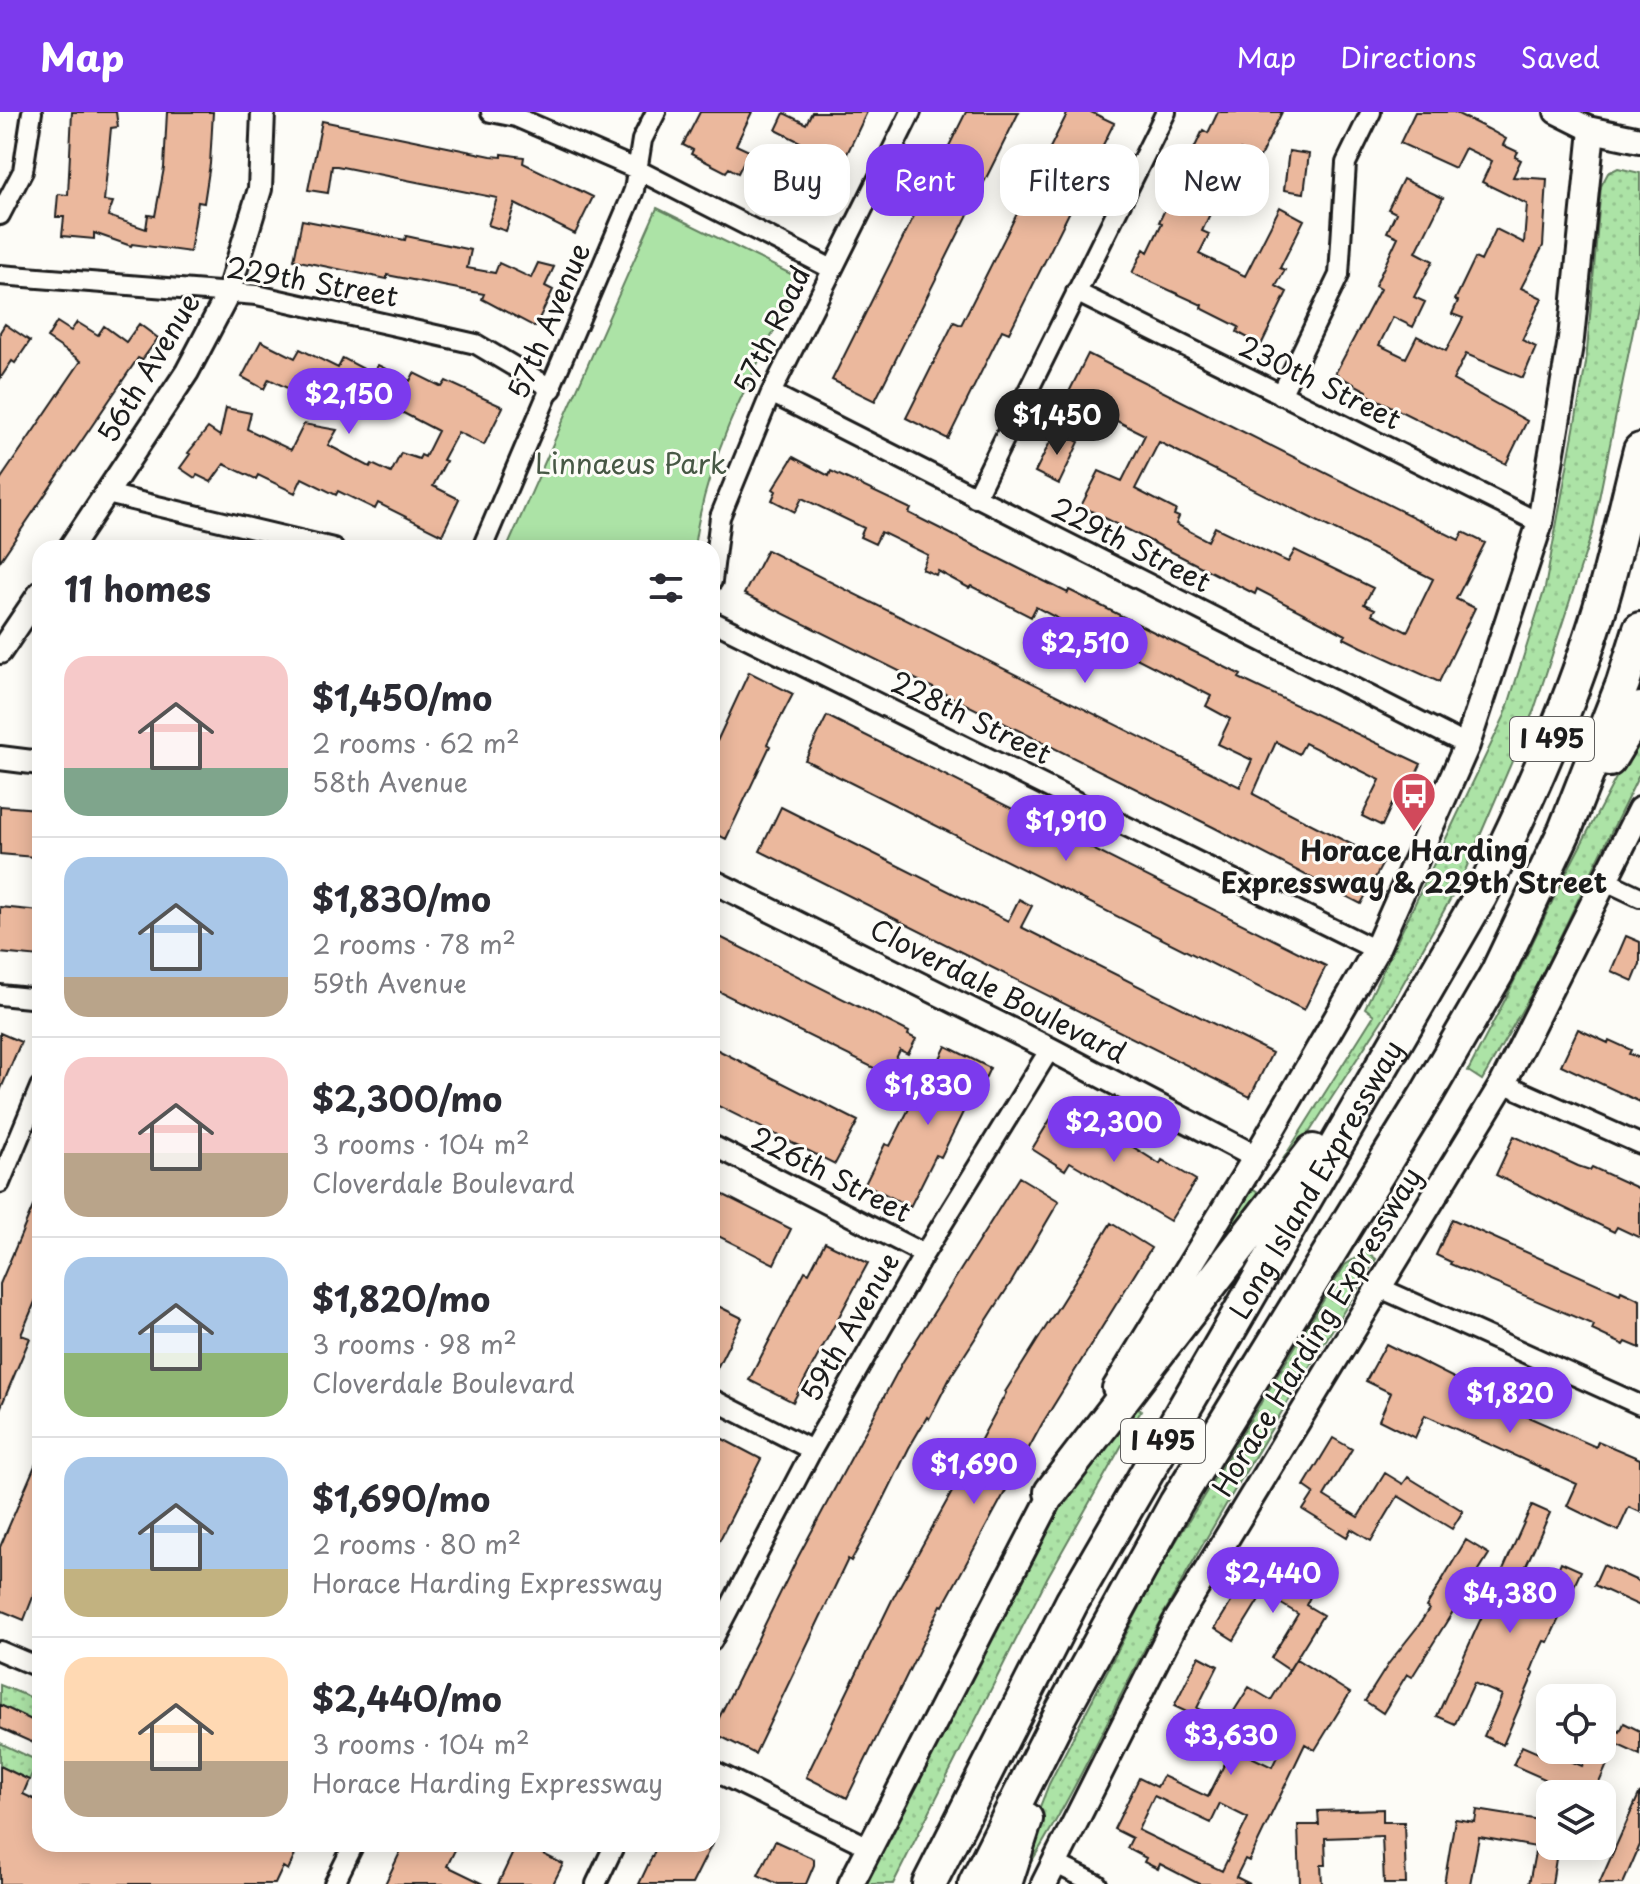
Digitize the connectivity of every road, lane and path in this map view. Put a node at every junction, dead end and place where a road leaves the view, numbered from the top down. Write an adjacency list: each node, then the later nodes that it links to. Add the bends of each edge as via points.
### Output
1 (32, 112): 12 (street, via 23,171)
2 (263, 112): 16 (street, 56th Avenue, via 260,189)
3 (491, 112): 11 (street, via 516,117)
4 (656, 112): 11 (street, 57th Avenue)
5 (911, 112): 13 (street, 57th Road)
6 (1166, 112): 15 (street)
7 (1371, 112): 19 (street, via 1346,163 1339,275)
8 (1556, 112): 9 (street)
9 (1592, 130): 10 (main road); 23 (main road, via 1571,339)
10 (1639, 140)
11 (636, 169): 13 (street); 17 (street, 57th Avenue, via 634,190)
12 (0, 215)
13 (832, 269): 18 (street, 57th Road)
14 (0, 275): 16 (street, 229th Street)
15 (1076, 292): 19 (street, 230th Street); 22 (street)
16 (228, 294): 17 (street, 229th Street, via 257,295 476,344); 21 (street, 56th Avenue, via 187,372)
17 (552, 389): 26 (street, 57th Avenue)
18 (771, 393): 22 (street, 229th Street); 27 (street, 57th Road, via 720,517)
19 (1281, 395): 23 (street, 230th Street)
20 (1640, 450): 44 (highway, Long Island Expressway / I 495, via 1590,638 1558,726 1487,884)
21 (107, 494): 24 (street, 56th Avenue); 25 (street)
22 (975, 498): 33 (street, 229th Street)
23 (1540, 523): 33 (main road)
24 (75, 540)
25 (300, 540)
26 (486, 540)
27 (717, 540)
28 (32, 605): 31 (street)
29 (720, 625): 41 (street, 228th Street)
30 (1640, 629): 37 (highway, Long Island Expressway / I 495)
31 (0, 652)
32 (1640, 709): 37 (highway)
33 (1467, 745): 41 (main road)
34 (0, 758): 35 (street)
35 (32, 762)
36 (1640, 810): 38 (main road, Horace Harding Expressway)
37 (1565, 830): 58 (highway, Long Island Expressway / I 495, via 1497,973 1184,1489)
38 (1606, 881): 40 (street); 46 (main road, Horace Harding Expressway)
39 (720, 885): 45 (street, Cloverdale Boulevard)
40 (1640, 897)
41 (1376, 950): 50 (main road)
42 (0, 995): 43 (street)
43 (32, 998)
44 (1417, 1010): 57 (highway, via 1251,1236); 70 (highway, Long Island Expressway / I 495, via 1072,1602)
45 (1050, 1049): 50 (street, Cloverdale Boulevard); 52 (street, 59th Avenue)
46 (1503, 1083): 48 (street); 53 (main road, Horace Harding Expressway)
47 (32, 1106): 51 (street)
48 (1640, 1144)
49 (720, 1149): 52 (street, 226th Street)
50 (1256, 1157): 57 (main road)
51 (0, 1183)
52 (924, 1254): 56 (street, 59th Avenue)
53 (1378, 1287): 55 (street); 66 (main road, Horace Harding Expressway, via 1175,1623)
54 (720, 1403): 56 (street)
55 (1640, 1405)
56 (812, 1450): 59 (street, 59th Avenue)
57 (1051, 1492): 63 (main road)
58 (1109, 1624): 71 (highway, Long Island Expressway / I 495); 72 (highway, via 1031,1805)
59 (720, 1626)
60 (0, 1651): 61 (street)
61 (32, 1665)
62 (720, 1774): 63 (street)
63 (869, 1847): 69 (main road)
64 (350, 1852): 67 (street)
65 (606, 1852): 68 (street)
66 (1049, 1874): 73 (street)
67 (334, 1884)
68 (596, 1884)
69 (851, 1884)
70 (929, 1884)
71 (975, 1884)
72 (1005, 1884)
73 (1097, 1884)

